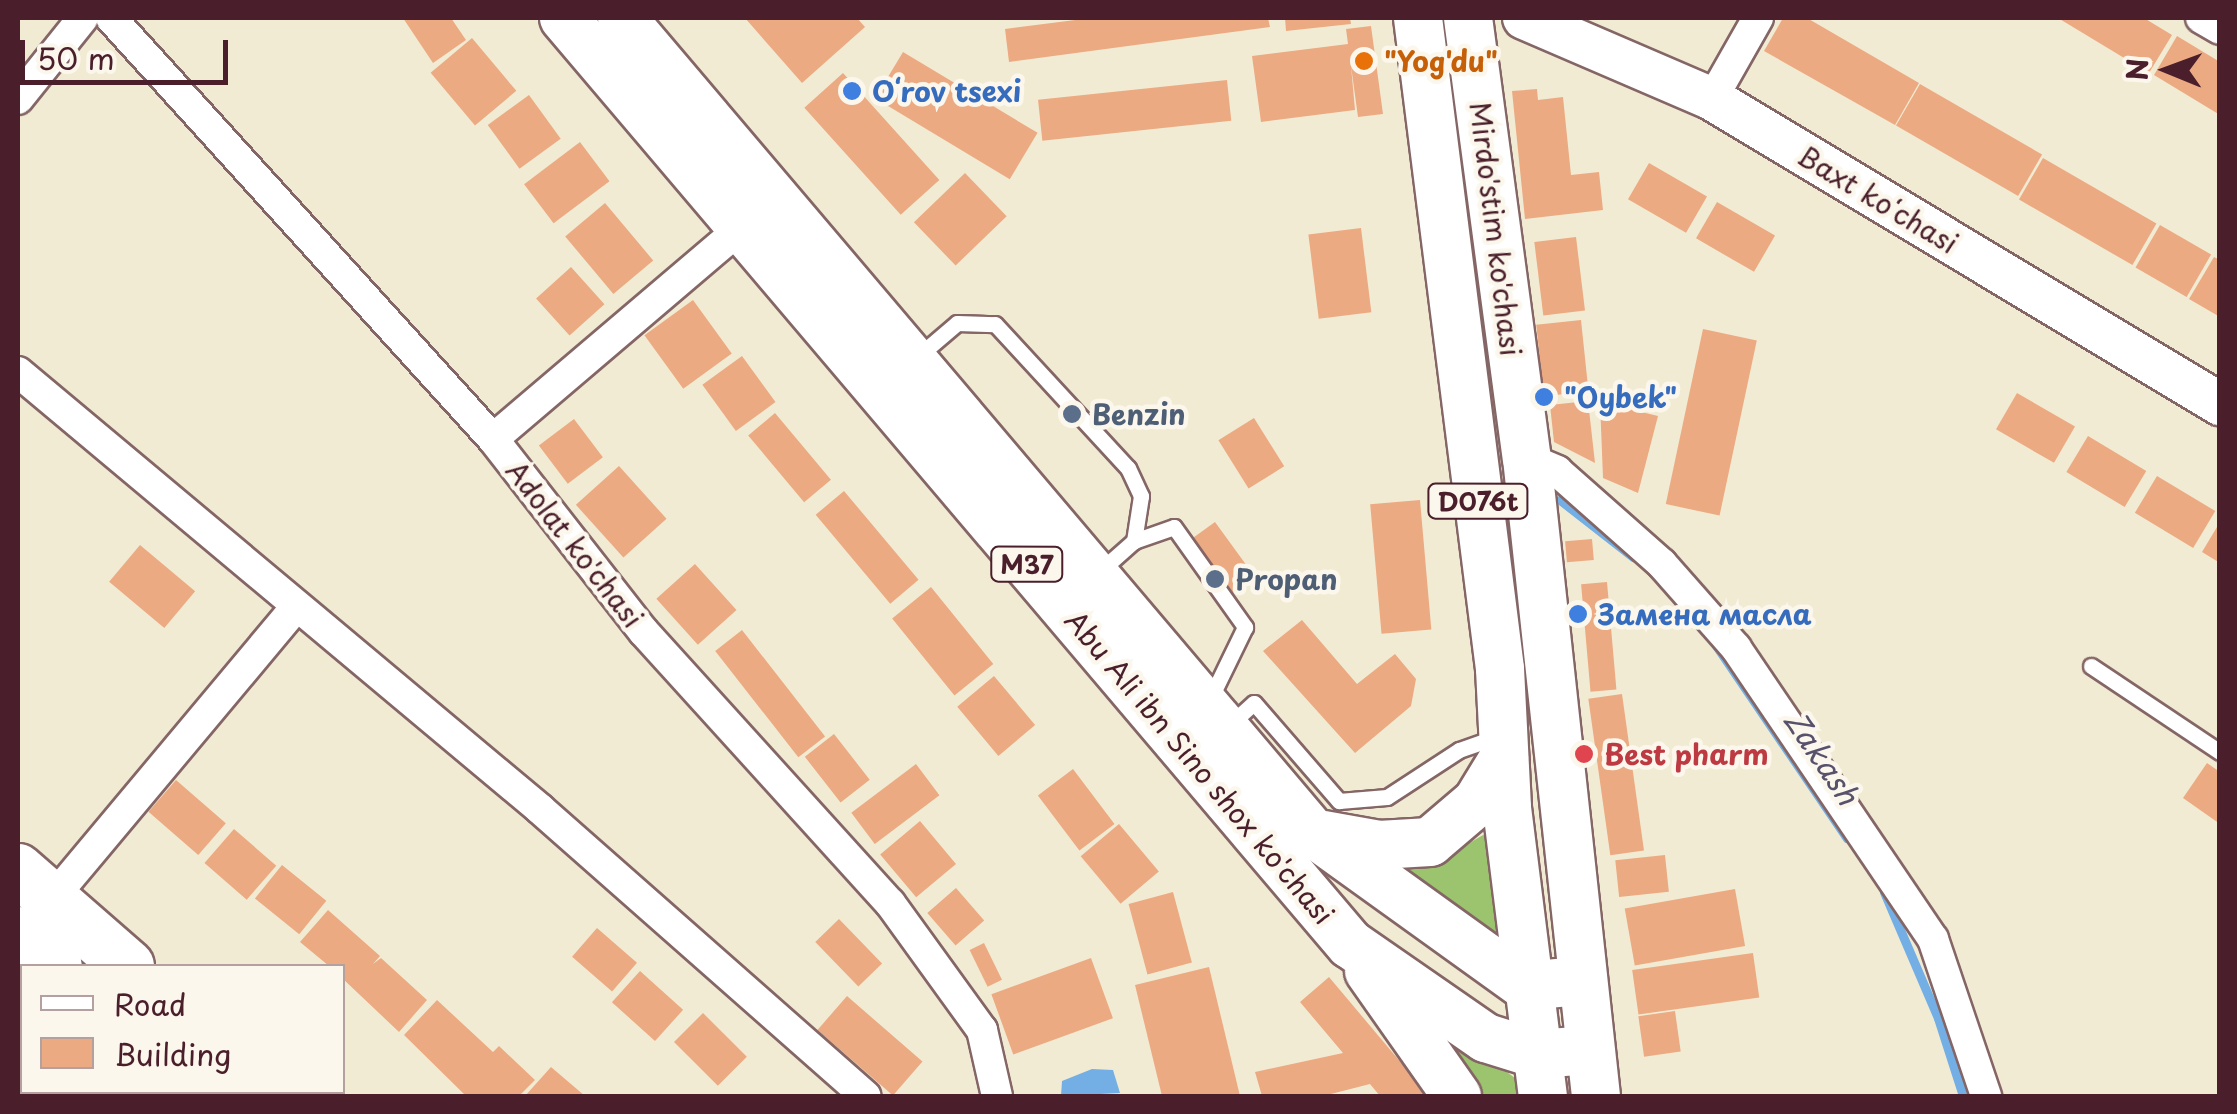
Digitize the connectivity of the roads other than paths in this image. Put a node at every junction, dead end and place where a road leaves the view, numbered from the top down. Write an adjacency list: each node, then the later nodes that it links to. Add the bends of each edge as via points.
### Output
1 (83, 18): 11 (street)
2 (110, 18): 17 (street, Adolat ko'chasi)
3 (564, 18): 13 (main road, Abu Ali ibn Sino shox ko'chasi / M37)
4 (622, 18): 14 (main road, Abu Ali ibn Sino shox ko'chasi / M37)
5 (1418, 18): 24 (main road, Mirdo'stim ko'chasi / D076t)
6 (1468, 18): 18 (main road, Mirdo'stim ko'chasi / D076t)
7 (1524, 18): 12 (main road, Baxt koʻchasi)
8 (1758, 18): 12 (street)
9 (2201, 18): 10 (street)
10 (2220, 29)
11 (18, 99)
12 (1712, 99): 16 (main road, Baxt koʻchasi)
13 (743, 226): 17 (street); 28 (main road, Abu Ali ibn Sino shox ko'chasi / M37)
14 (914, 360): 19 (lane, via 957,322 996,324 1128,468 1141,496); 20 (main road, Abu Ali ibn Sino shox ko'chasi / M37)
15 (18, 372): 21 (street)
16 (2220, 404)
17 (493, 439): 36 (street, Adolat ko'chasi, via 644,632 890,903 982,1030)
18 (1527, 458): 31 (main road, Mirdo'stim ko'chasi / D076t); 39 (street, via 1558,471 1662,564 1736,648 1933,939)
19 (1134, 541): 20 (lane); 23 (lane, via 1174,526 1245,627)
20 (1098, 572): 23 (main road, Abu Ali ibn Sino shox ko'chasi / M37)
21 (298, 606): 27 (street); 35 (street)
22 (2091, 666): 25 (lane)
23 (1216, 718): 24 (lane, via 1254,703 1339,801 1387,796 1460,750); 26 (main road, Abu Ali ibn Sino shox ko'chasi / M37)
24 (1504, 746): 26 (main road, via 1478,802 1430,842 1379,845); 32 (main road, Mirdo'stim ko'chasi / D076t)
25 (2220, 752)
26 (1313, 833): 32 (main road, Abu Ali ibn Sino shox ko'chasi / M37)
27 (29, 901): 29 (highway); 30 (highway)
28 (1350, 944): 34 (main road, Abu Ali ibn Sino shox ko'chasi / M37); 37 (main road, M37)
29 (55, 964)
30 (125, 964)
31 (1580, 981): 32 (main road); 33 (main road, Mirdo'stim ko'chasi)
32 (1526, 986): 34 (main road, Mirdo'stim ko'chasi)
33 (1590, 1050): 34 (main road, Abu Ali ibn Sino shox ko'chasi / M37); 38 (main road, Mirdo'stim ko'chasi)
34 (1540, 1075)
35 (865, 1096)
36 (997, 1096)
37 (1457, 1096)
38 (1596, 1096)
39 (1986, 1096)

